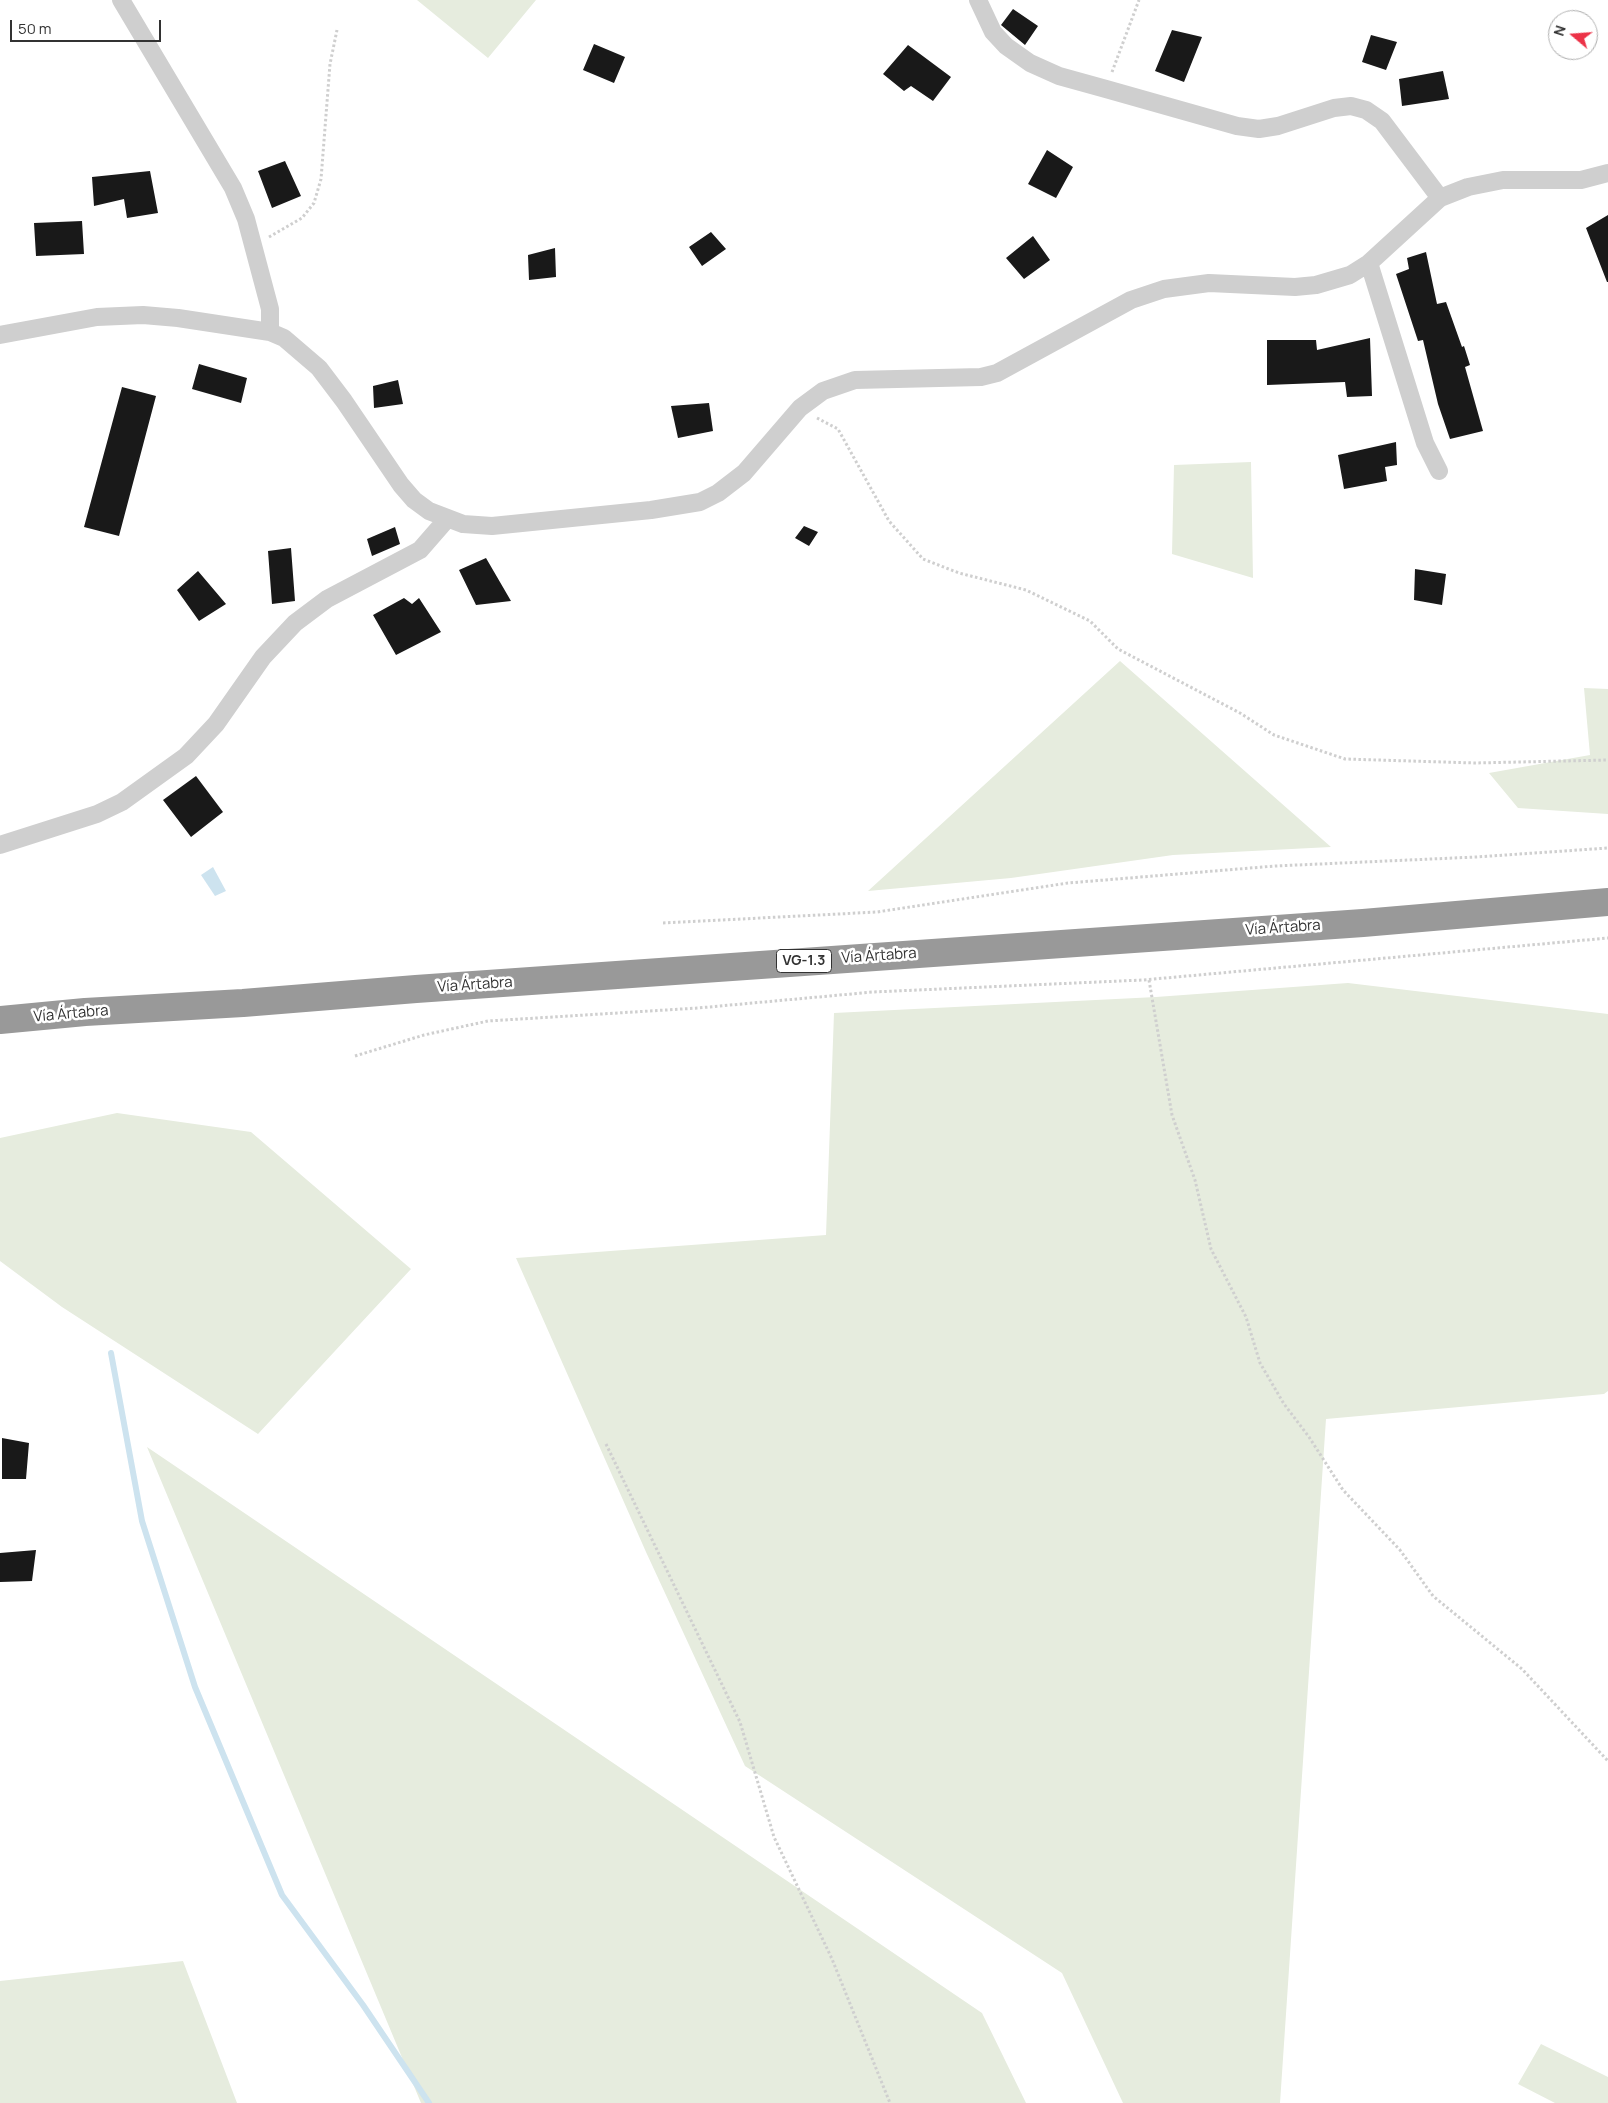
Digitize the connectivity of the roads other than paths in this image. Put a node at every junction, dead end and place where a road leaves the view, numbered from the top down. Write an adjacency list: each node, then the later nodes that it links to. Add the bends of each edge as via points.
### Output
1 (121, 0): 6 (street, via 232,188 246,219 270,309)
2 (978, 0): 4 (street, via 993,32 1006,46 1030,64 1059,76 1237,126 1258,129 1334,108 1351,106 1366,110 1382,122)
3 (1608, 173): 4 (street, via 1581,180 1503,180 1468,187)
4 (1440, 198): 5 (street)
5 (1369, 263): 8 (street, via 1425,443); 9 (street, via 1350,275 1316,285 1209,283 1164,289 1131,300 997,373 981,377 855,380 823,391 800,408 744,473 700,502 492,526)
6 (270, 332): 7 (street, via 143,315 97,317); 9 (street, via 284,338 318,368 414,500)
7 (0, 335)
8 (1439, 471)
9 (447, 520): 10 (street, via 420,550 327,599 295,623 262,657 216,724 186,756 122,802 97,814)
10 (0, 845)
11 (1608, 902): 12 (highway, Vía Ártabra / VG-1.3, via 1363,923)
12 (0, 1020)

